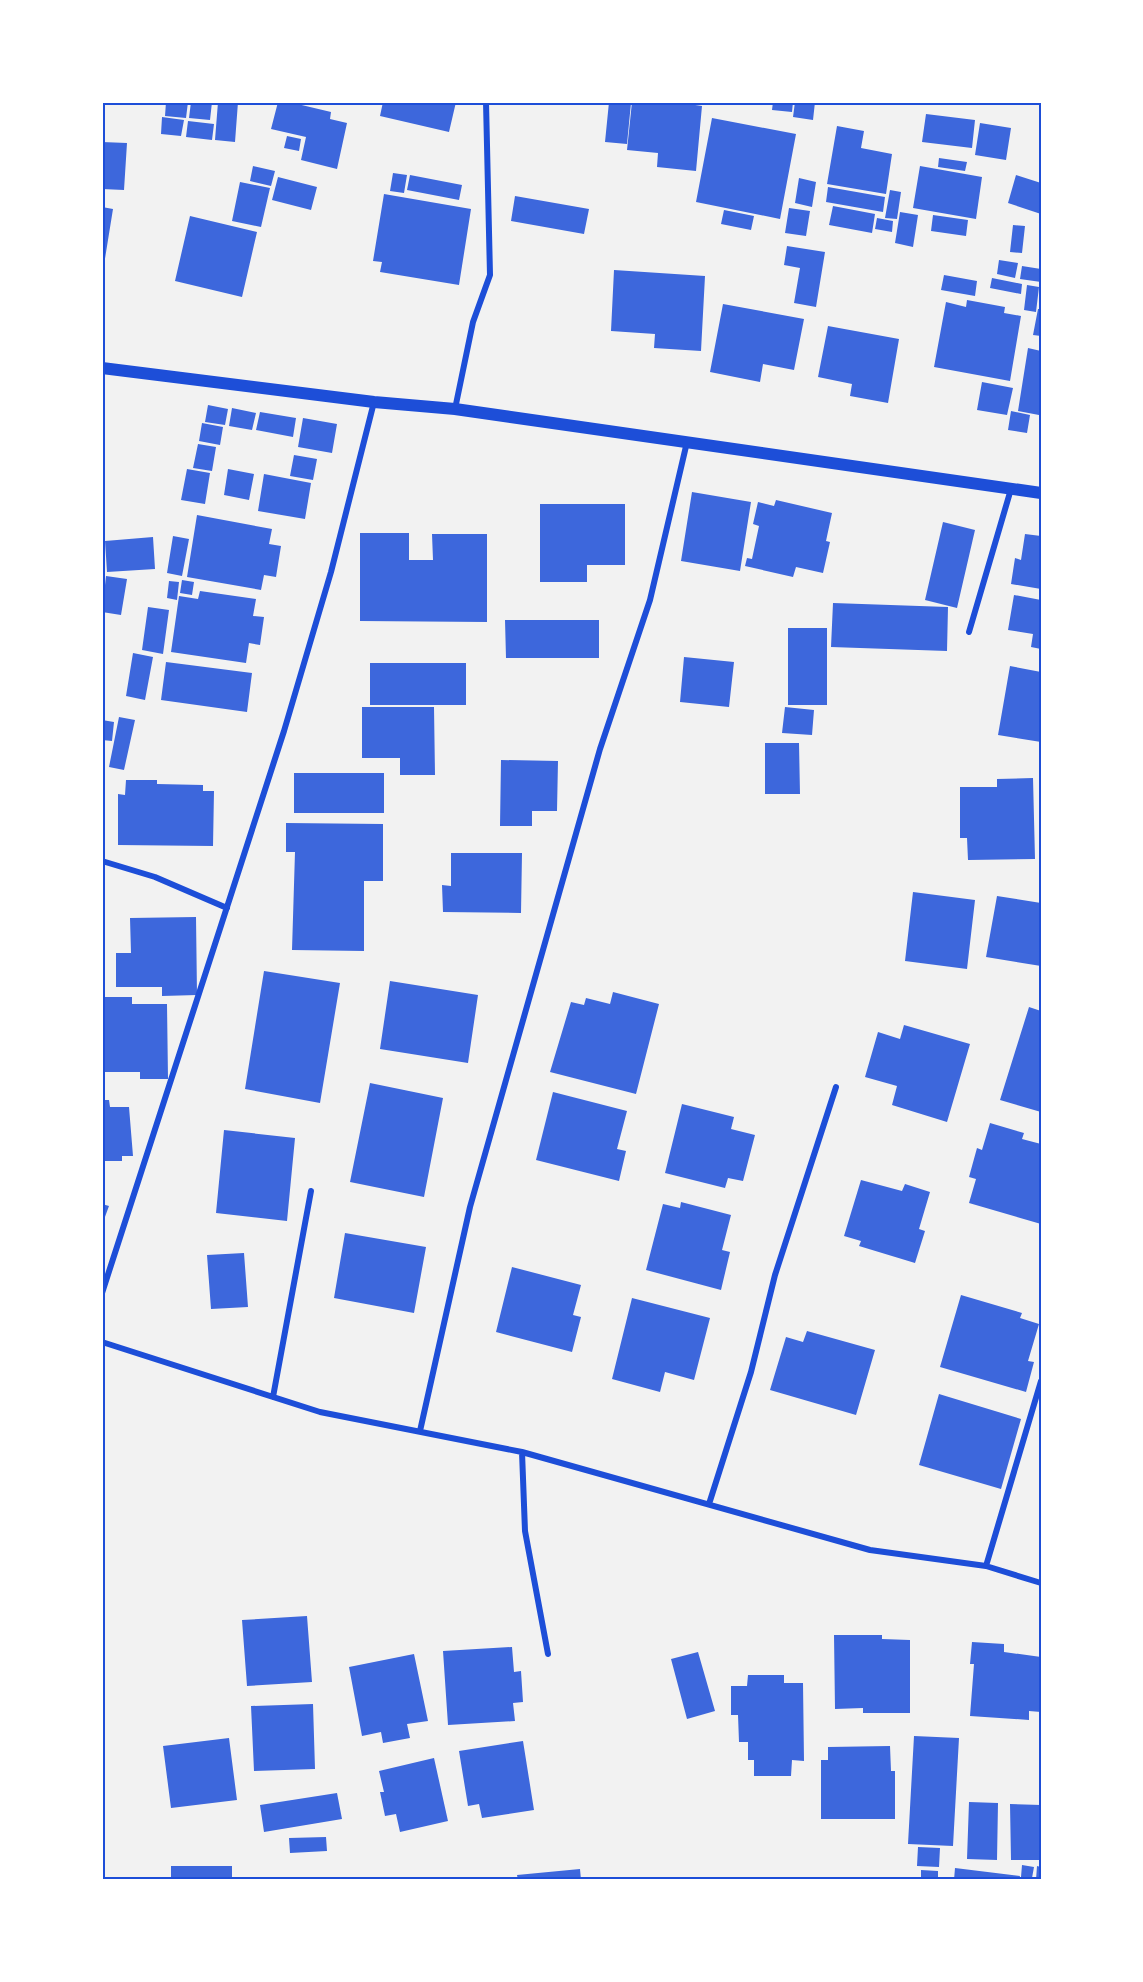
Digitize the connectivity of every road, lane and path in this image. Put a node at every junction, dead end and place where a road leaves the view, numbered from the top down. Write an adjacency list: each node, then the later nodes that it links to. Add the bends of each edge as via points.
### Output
1 (486, 102): 4 (street, via 490,275 473,322)
2 (102, 368): 3 (main road)
3 (374, 402): 4 (main road); 10 (street, via 331,572)
4 (455, 409): 5 (main road)
5 (687, 442): 6 (main road); 17 (street, via 650,600 600,749 471,1207)
6 (1011, 489): 7 (main road); 8 (street)
7 (1041, 494)
8 (969, 632)
9 (102, 861): 10 (street, via 155,877)
10 (227, 908): 13 (street)
11 (836, 1086): 19 (street)
12 (311, 1191): 16 (street)
13 (102, 1293)
14 (102, 1342): 16 (street)
15 (1041, 1381): 20 (street)
16 (273, 1397): 17 (street, via 320,1412)
17 (420, 1431): 18 (street)
18 (522, 1452): 19 (street); 22 (street, via 525,1531)
19 (709, 1504): 20 (street, via 870,1550)
20 (986, 1566): 21 (street)
21 (1041, 1583)
22 (548, 1654)

